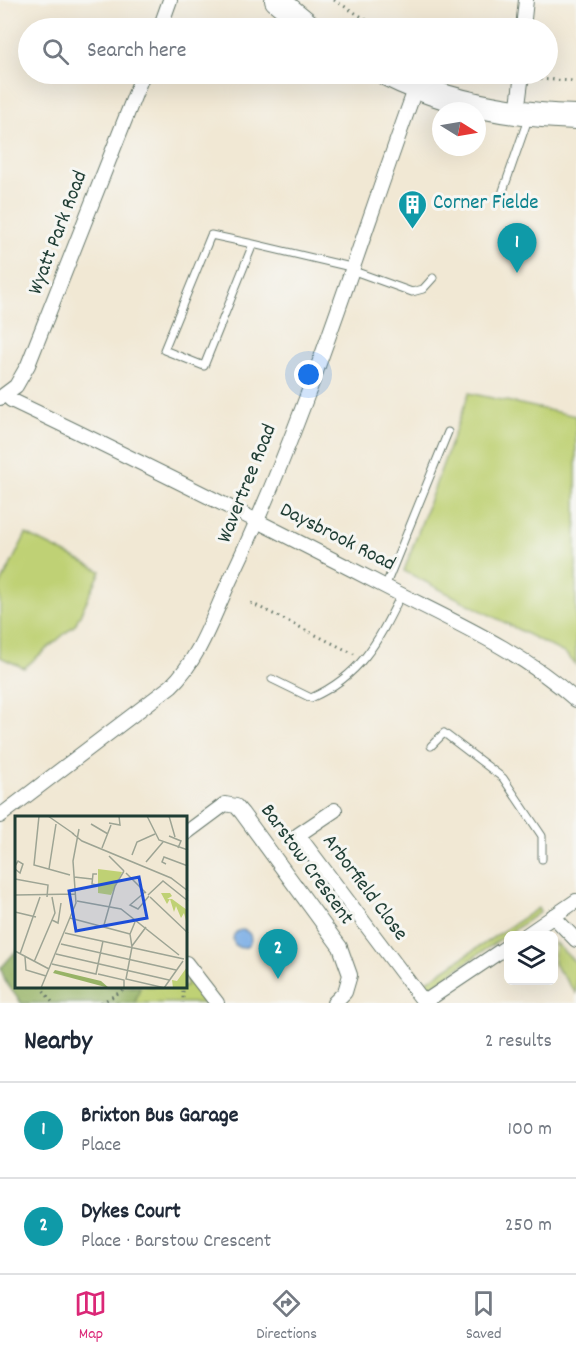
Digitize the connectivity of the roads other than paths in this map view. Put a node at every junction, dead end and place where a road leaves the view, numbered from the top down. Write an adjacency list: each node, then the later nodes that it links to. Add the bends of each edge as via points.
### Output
1 (170, 0): 4 (street)
2 (277, 0): 5 (highway)
3 (526, 0): 6 (street)
4 (164, 18)
5 (299, 18)
6 (525, 18)
7 (139, 84): 17 (street, Wyatt Park Road, via 39,339 20,380)
8 (409, 84): 10 (highway)
9 (522, 84): 11 (street)
10 (416, 87): 11 (highway, via 454,100); 15 (street, Wavertree Road)
11 (523, 113): 12 (highway); 13 (lane, via 526,129)
12 (576, 117)
13 (503, 191)
14 (252, 244): 14 (lane, via 211,235 164,350 204,366); 15 (lane)
15 (354, 270): 16 (lane, via 412,292 423,289); 19 (street, Wavertree Road)
16 (433, 278)
17 (4, 396): 19 (street, Daysbrook Road)
18 (448, 432): 20 (lane)
19 (257, 521): 20 (street, Daysbrook Road); 26 (street, Wavertree Road, via 196,654 181,677)
20 (385, 587): 21 (street, Daysbrook Road)
21 (401, 595): 22 (lane, via 384,632 364,658 330,690 311,698); 23 (street, Daysbrook Road, via 523,659)
22 (272, 679)
23 (576, 700)
24 (431, 746): 28 (lane, via 444,733 503,778 542,836)
25 (335, 810): 37 (street, Arborfield Close, via 298,835)
26 (0, 816)
27 (188, 832): 36 (street, Barstow Crescent, via 225,804 236,806 242,813 340,946 350,975 345,992)
28 (542, 859)
29 (576, 901): 30 (street)
30 (553, 916): 31 (street); 32 (street)
31 (532, 931)
32 (576, 940)
33 (504, 949): 37 (street)
34 (188, 966): 35 (street)
35 (217, 1003)
36 (334, 1003)
37 (423, 1003)

